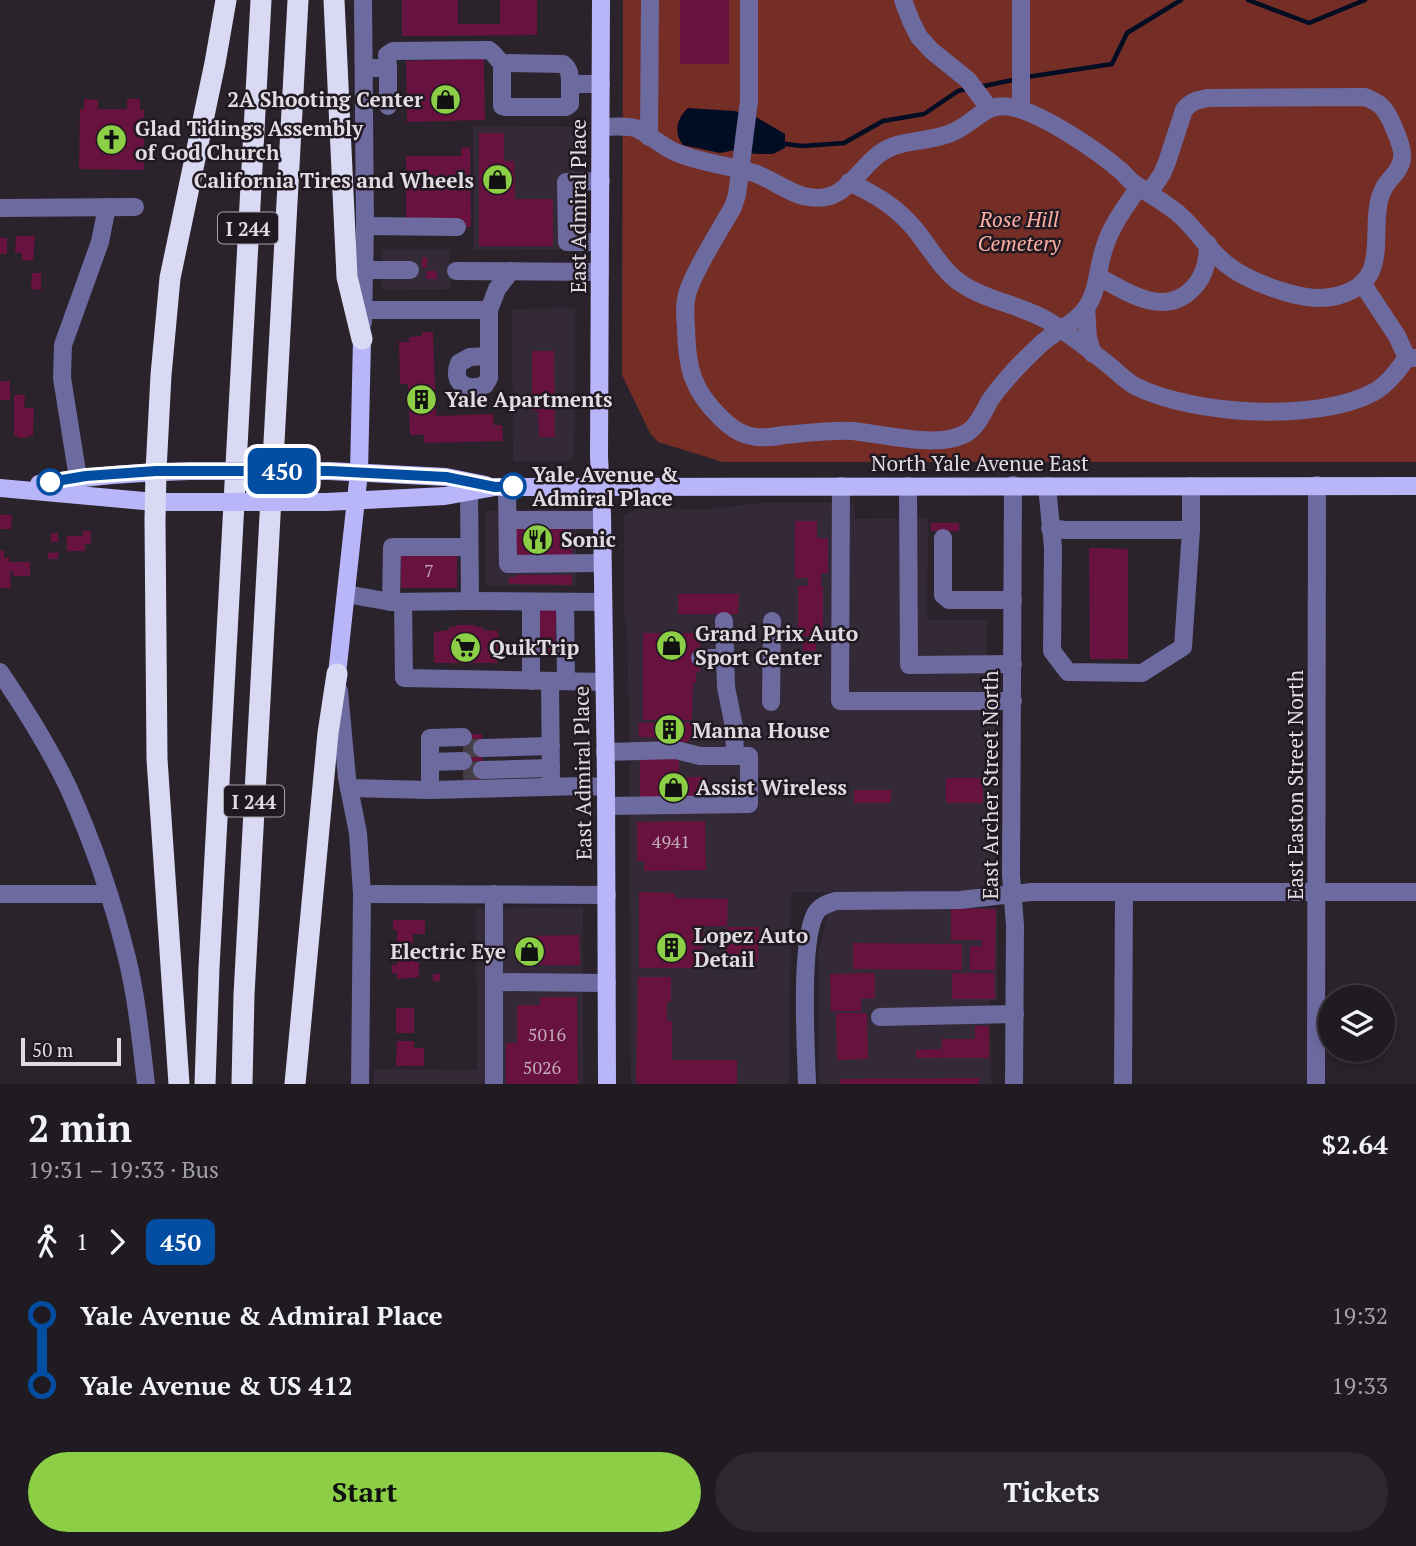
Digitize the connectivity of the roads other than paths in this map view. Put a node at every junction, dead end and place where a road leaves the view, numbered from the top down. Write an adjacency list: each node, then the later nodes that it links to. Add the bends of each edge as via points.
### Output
1 (226, 0): 48 (highway, via 170,278)
2 (261, 0): 112 (highway, I 244)
3 (298, 0): 113 (highway, I 244)
4 (334, 0): 44 (highway, via 347,277)
5 (363, 0): 12 (street)
6 (601, 0): 15 (main road, East Admiral Place)
7 (650, 0): 20 (street)
8 (750, 0): 21 (street, via 748,109)
9 (903, 0): 16 (street, via 919,37 968,80)
10 (1021, 0): 18 (street)
11 (502, 63): 13 (street, via 489,50 393,51 387,55); 14 (street, via 563,64); 14 (street, via 502,106 566,107)
12 (365, 68): 13 (street); 29 (street)
13 (388, 68): 17 (street)
14 (570, 84): 15 (street)
15 (601, 84): 19 (main road, East Admiral Place)
16 (984, 102): 18 (street); 24 (street, via 964,127 949,135 892,146)
17 (388, 106)
18 (1021, 109): 25 (street, via 1070,136)
19 (601, 127): 20 (street, via 636,128); 23 (main road, East Admiral Place)
20 (649, 137): 21 (street, via 695,159)
21 (741, 161): 24 (street, via 756,174 799,195 831,196); 43 (street, via 733,207 694,277 685,308 686,356 692,376 712,409 737,431 762,438 849,431 908,440 965,434 1021,364)
22 (1408, 165): 25 (street, via 1385,110 1365,97 1209,98 1184,110 1162,174); 39 (street, via 1385,186 1375,260)
23 (601, 181): 31 (main road, East Admiral Place); 31 (street, via 566,182 567,242)
24 (849, 182): 43 (street, via 896,210 963,285)
25 (1144, 190): 32 (street, via 1180,215); 38 (street, via 1111,230)
26 (107, 207): 27 (street); 28 (street); 50 (street, via 100,242 63,345 62,378)
27 (135, 207)
28 (0, 208)
29 (365, 226): 30 (street); 33 (street)
30 (457, 227)
31 (600, 242): 37 (main road, East Admiral Place)
32 (1208, 244): 38 (street, via 1198,283 1171,302 1144,300); 39 (street, via 1244,276 1301,296 1336,296)
33 (364, 270): 34 (street); 41 (street)
34 (410, 270)
35 (456, 271): 36 (street)
36 (511, 271): 37 (street); 42 (street)
37 (600, 272): 54 (main road, East Admiral Place)
38 (1099, 277): 40 (street)
39 (1362, 284): 47 (street)
40 (1086, 308): 43 (street); 45 (street)
41 (363, 310): 42 (street); 44 (street)
42 (489, 310): 46 (street)
43 (1061, 330): 45 (street)
44 (362, 339): 49 (main road)
45 (1093, 354): 47 (street, via 1133,385 1162,397 1259,411 1325,408 1354,401 1376,391)
46 (489, 356)
47 (1412, 358)
48 (156, 471): 49 (main road, bridge); 50 (main road); 63 (highway)
49 (359, 472): 59 (main road, via 446,477); 62 (main road)
50 (78, 478): 60 (main road)
51 (1013, 485): 56 (main road, North Yale Avenue East); 57 (main road, North Yale Avenue East); 72 (street, East Archer Street North)
52 (1317, 485): 53 (main road, North Yale Avenue East); 58 (main road, North Yale Avenue East); 98 (street, East Easton Street North)
53 (1416, 485)
54 (600, 486): 55 (main road, North Yale Avenue East); 59 (main road, North Yale Avenue East); 65 (main road, East Admiral Place)
55 (841, 486): 56 (main road, North Yale Avenue East); 88 (street, via 840,701)
56 (908, 486): 82 (street, via 909,665)
57 (1047, 486): 58 (main road, North Yale Avenue East); 66 (street)
58 (1191, 486): 67 (street)
59 (501, 487): 61 (main road); 64 (street)
60 (8, 488): 63 (main road)
61 (469, 492): 62 (main road); 69 (street)
62 (356, 501): 63 (main road, bridge); 71 (main road)
63 (155, 502): 111 (highway, via 157,759)
64 (508, 520): 65 (street); 70 (street, via 508,564)
65 (602, 520): 70 (main road, East Admiral Place)
66 (1050, 528): 67 (street); 67 (street, via 1052,651 1069,672 1117,673 1142,673 1183,647)
67 (1191, 530)
68 (943, 538): 72 (street, via 943,595 949,600)
69 (470, 547): 73 (street); 74 (street, via 392,547)
70 (602, 563): 77 (main road, East Admiral Place)
71 (345, 594): 74 (street); 84 (main road)
72 (1013, 600): 82 (street, East Archer Street North)
73 (470, 601): 74 (street); 75 (street)
74 (397, 602): 85 (street, via 404,678)
75 (531, 602): 76 (street); 85 (street)
76 (565, 602): 77 (street); 86 (street)
77 (602, 602): 87 (main road, East Admiral Place)
78 (724, 621): 81 (street)
79 (772, 621): 89 (street)
80 (700, 658): 81 (street)
81 (725, 658): 91 (street)
82 (1013, 664): 88 (street, East Archer Street North)
83 (0, 672): 101 (street, via 67,786)
84 (337, 674): 95 (street); 114 (highway)
85 (531, 681): 86 (street)
86 (558, 681): 87 (street); 92 (street)
87 (604, 682): 90 (main road, East Admiral Place)
88 (1013, 701): 105 (street, East Archer Street North)
89 (771, 702)
90 (605, 752): 91 (street, via 676,750 700,756); 94 (main road, East Admiral Place)
91 (735, 756): 96 (street, via 749,756 749,804)
92 (551, 759): 92 (street, via 482,754); 93 (street); 94 (street)
93 (430, 768): 93 (street, via 463,754 430,738); 95 (street)
94 (606, 787): 96 (main road, East Admiral Place)
95 (349, 788): 102 (street)
96 (606, 806): 104 (main road, East Admiral Place)
97 (1124, 892): 98 (street); 105 (street); 120 (street)
98 (1318, 892): 99 (street); 121 (street, East Easton Street North)
99 (1416, 892)
100 (0, 894): 101 (street)
101 (108, 894): 110 (street, via 127,959)
102 (362, 894): 103 (street); 115 (street)
103 (494, 894): 104 (street); 106 (street)
104 (607, 895): 107 (main road, East Admiral Place)
105 (1013, 895): 108 (street, East Archer Street North); 118 (street, via 836,901 817,911 806,954)
106 (494, 982): 107 (street); 116 (street)
107 (607, 982): 117 (main road, East Admiral Place)
108 (1014, 1014): 109 (street); 119 (street, East Archer Street North)
109 (880, 1017)
110 (146, 1084)
111 (179, 1084)
112 (205, 1084)
113 (242, 1084)
114 (295, 1084)
115 (360, 1084)
116 (494, 1084)
117 (607, 1084)
118 (807, 1084)
119 (1014, 1084)
120 (1124, 1084)
121 (1317, 1084)

